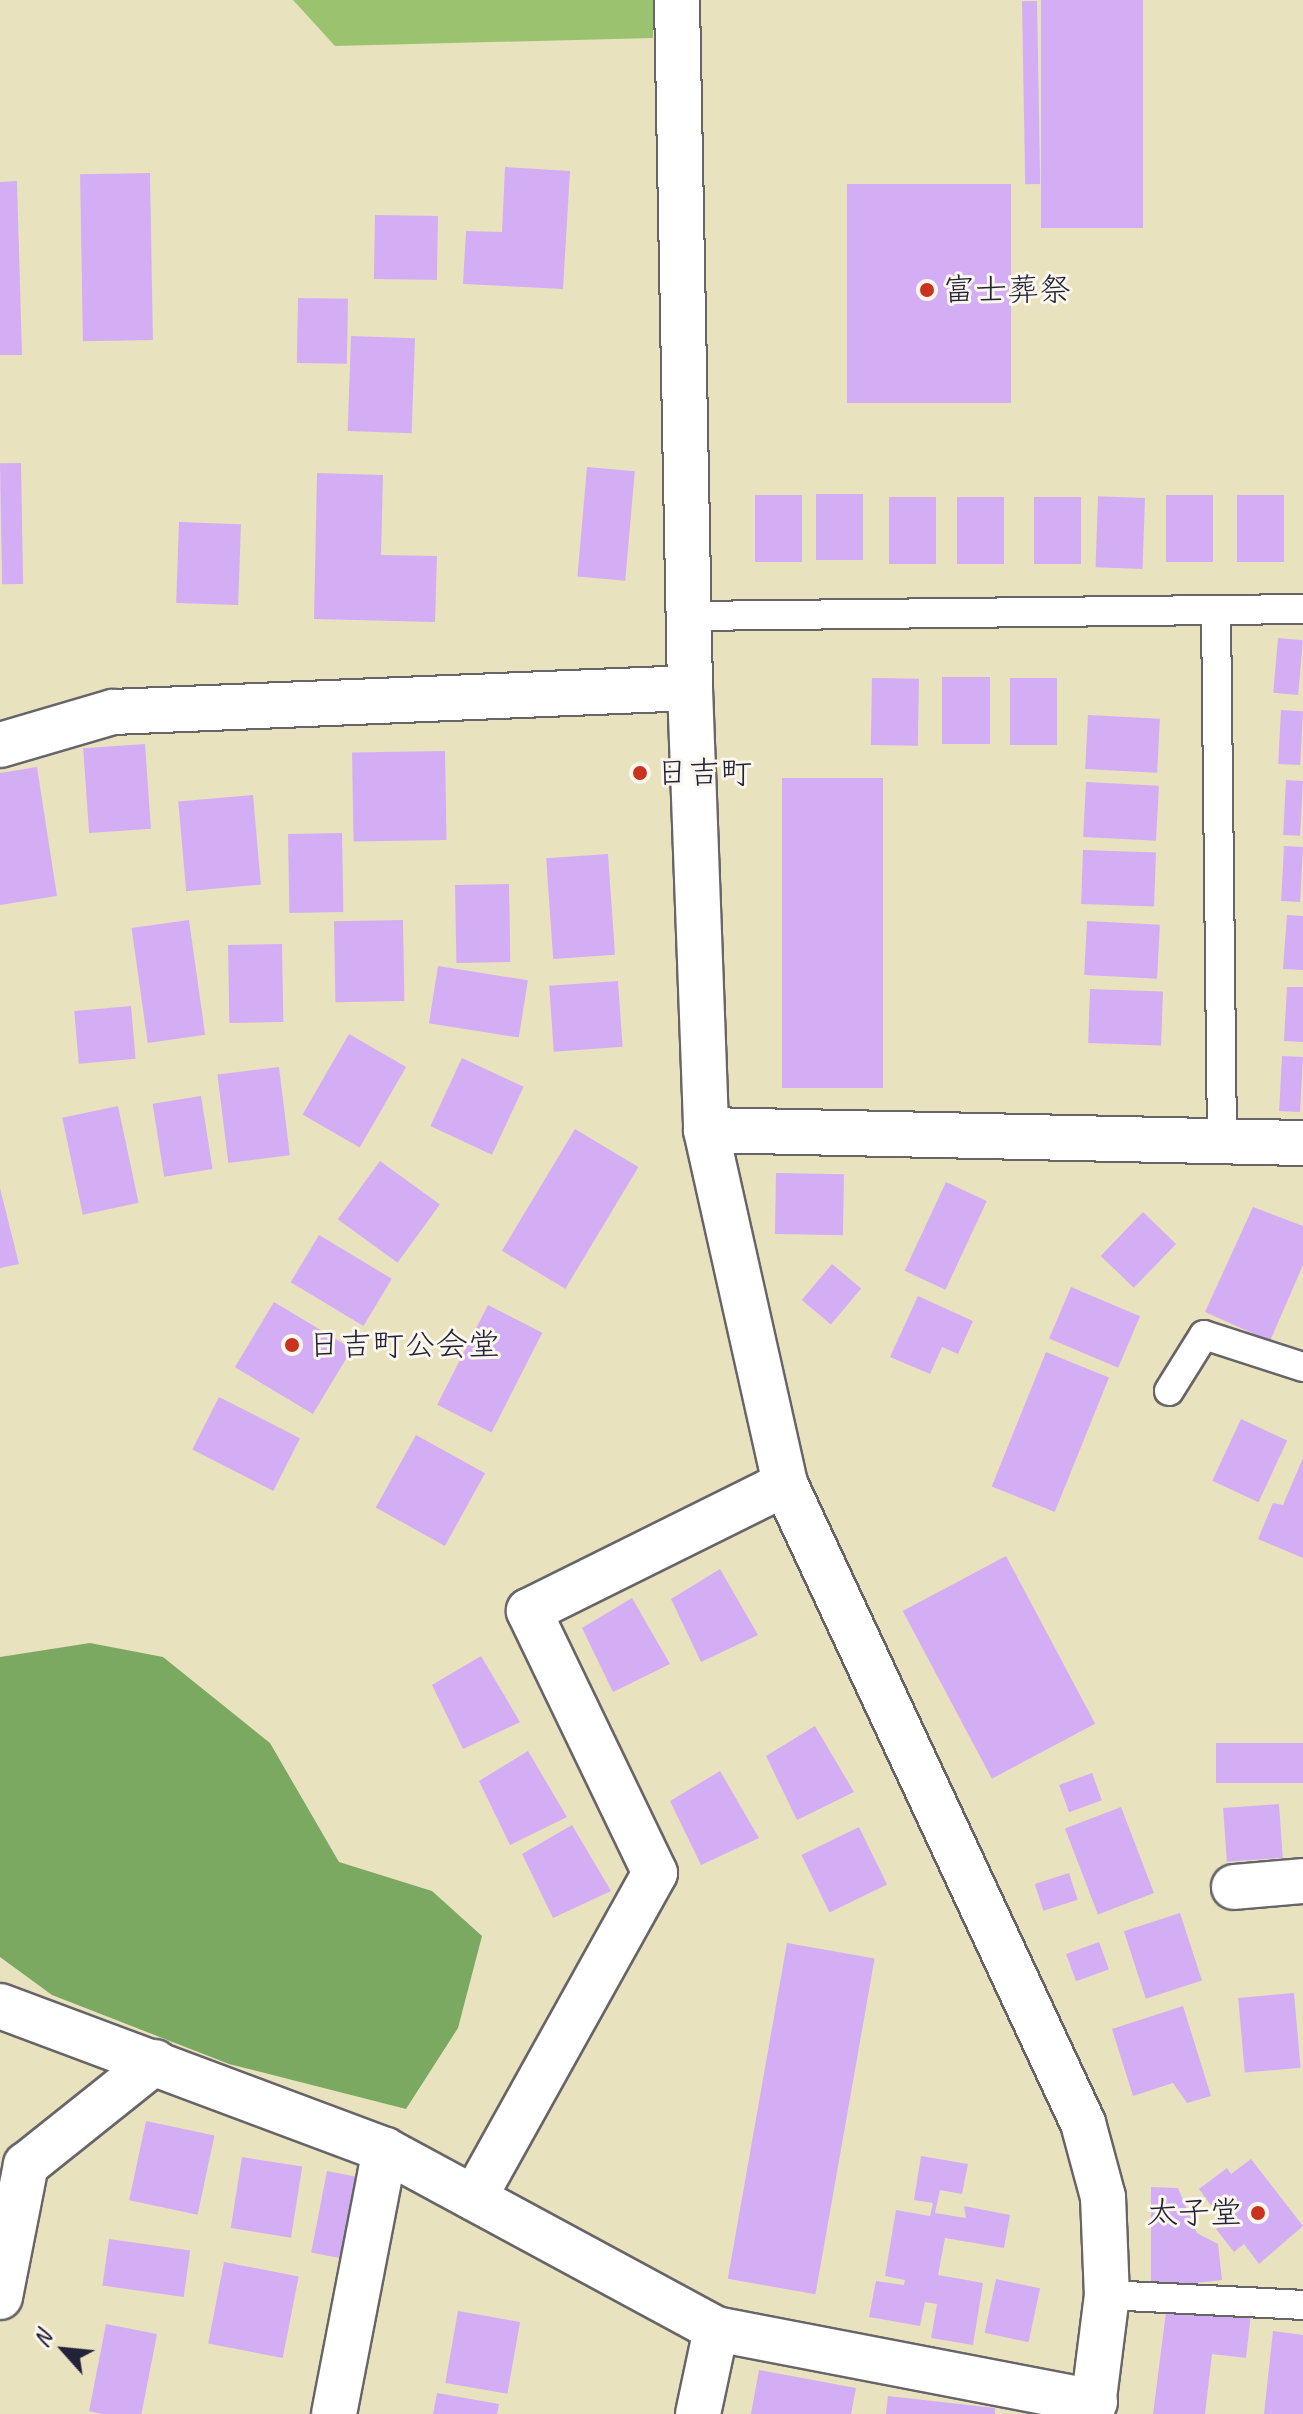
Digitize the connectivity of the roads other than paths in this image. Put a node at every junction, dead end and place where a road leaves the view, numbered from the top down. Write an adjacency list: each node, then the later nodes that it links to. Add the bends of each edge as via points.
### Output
1 (677, 0): 4 (street)
2 (1303, 609): 3 (lane)
3 (1216, 611): 4 (lane); 8 (lane)
4 (689, 616): 5 (street)
5 (690, 688): 6 (street, via 113,712); 7 (street)
6 (0, 745)
7 (706, 1130): 8 (street); 12 (street)
8 (1222, 1140): 9 (street)
9 (1303, 1143)
10 (1303, 1367): 11 (lane, via 1204,1335)
11 (1169, 1391)
12 (785, 1484): 18 (street, via 529,1611 655,1873); 19 (street, via 1083,2123 1103,2197)
13 (1303, 1881): 14 (street)
14 (1234, 1887)
15 (0, 2006): 16 (street)
16 (155, 2062): 17 (street); 20 (street, via 26,2165)
17 (385, 2150): 18 (street); 24 (street)
18 (474, 2198): 22 (street)
19 (1107, 2295): 21 (lane); 23 (street)
20 (0, 2297)
21 (1303, 2305)
22 (716, 2329): 23 (street); 25 (street)
23 (1093, 2408)
24 (334, 2414)
25 (698, 2414)

